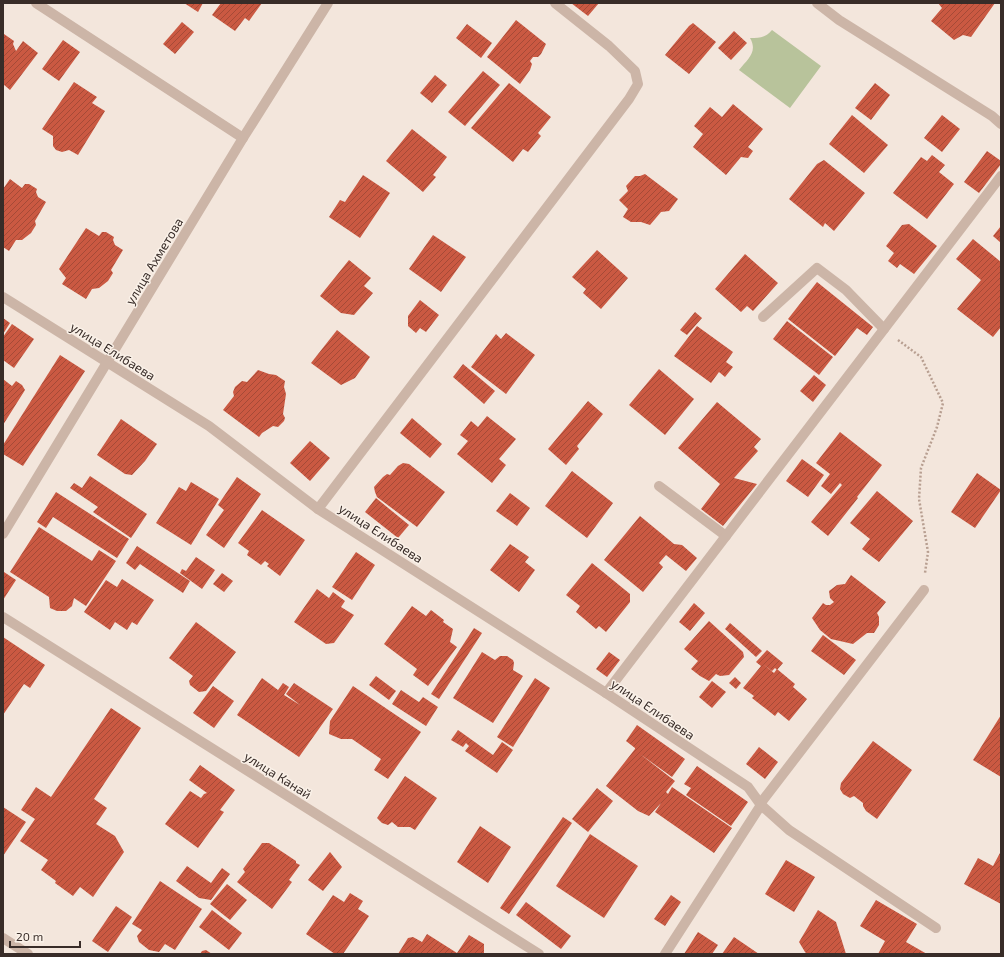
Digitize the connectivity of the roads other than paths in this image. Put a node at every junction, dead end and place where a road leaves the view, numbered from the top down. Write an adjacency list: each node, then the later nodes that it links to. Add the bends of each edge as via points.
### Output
1 (36, 3): 6 (street)
2 (328, 3): 6 (street, улица Ахметова)
3 (555, 3): 13 (street, via 609,46 635,71 638,84 624,106)
4 (817, 3): 5 (street, via 839,20)
5 (1001, 124)
6 (243, 138): 11 (street, улица Ахметова)
7 (1001, 176): 10 (street)
8 (3, 297): 11 (street, улица Елибаева)
9 (763, 317): 10 (street, via 817,268 846,290)
10 (884, 329): 15 (street)
11 (107, 363): 13 (street, улица Елибаева, via 209,426); 14 (street, улица Ахметова)
12 (658, 486): 15 (street)
13 (318, 509): 18 (street, улица Елибаева)
14 (3, 534)
15 (726, 536): 18 (street)
16 (924, 590): 19 (street)
17 (3, 617): 23 (street, улица Канай)
18 (606, 693): 19 (street, улица Елибаева, via 748,787)
19 (760, 805): 20 (street, via 789,830); 24 (street)
20 (936, 928)
21 (3, 938): 22 (street)
22 (28, 954)
23 (539, 954)
24 (665, 954)

